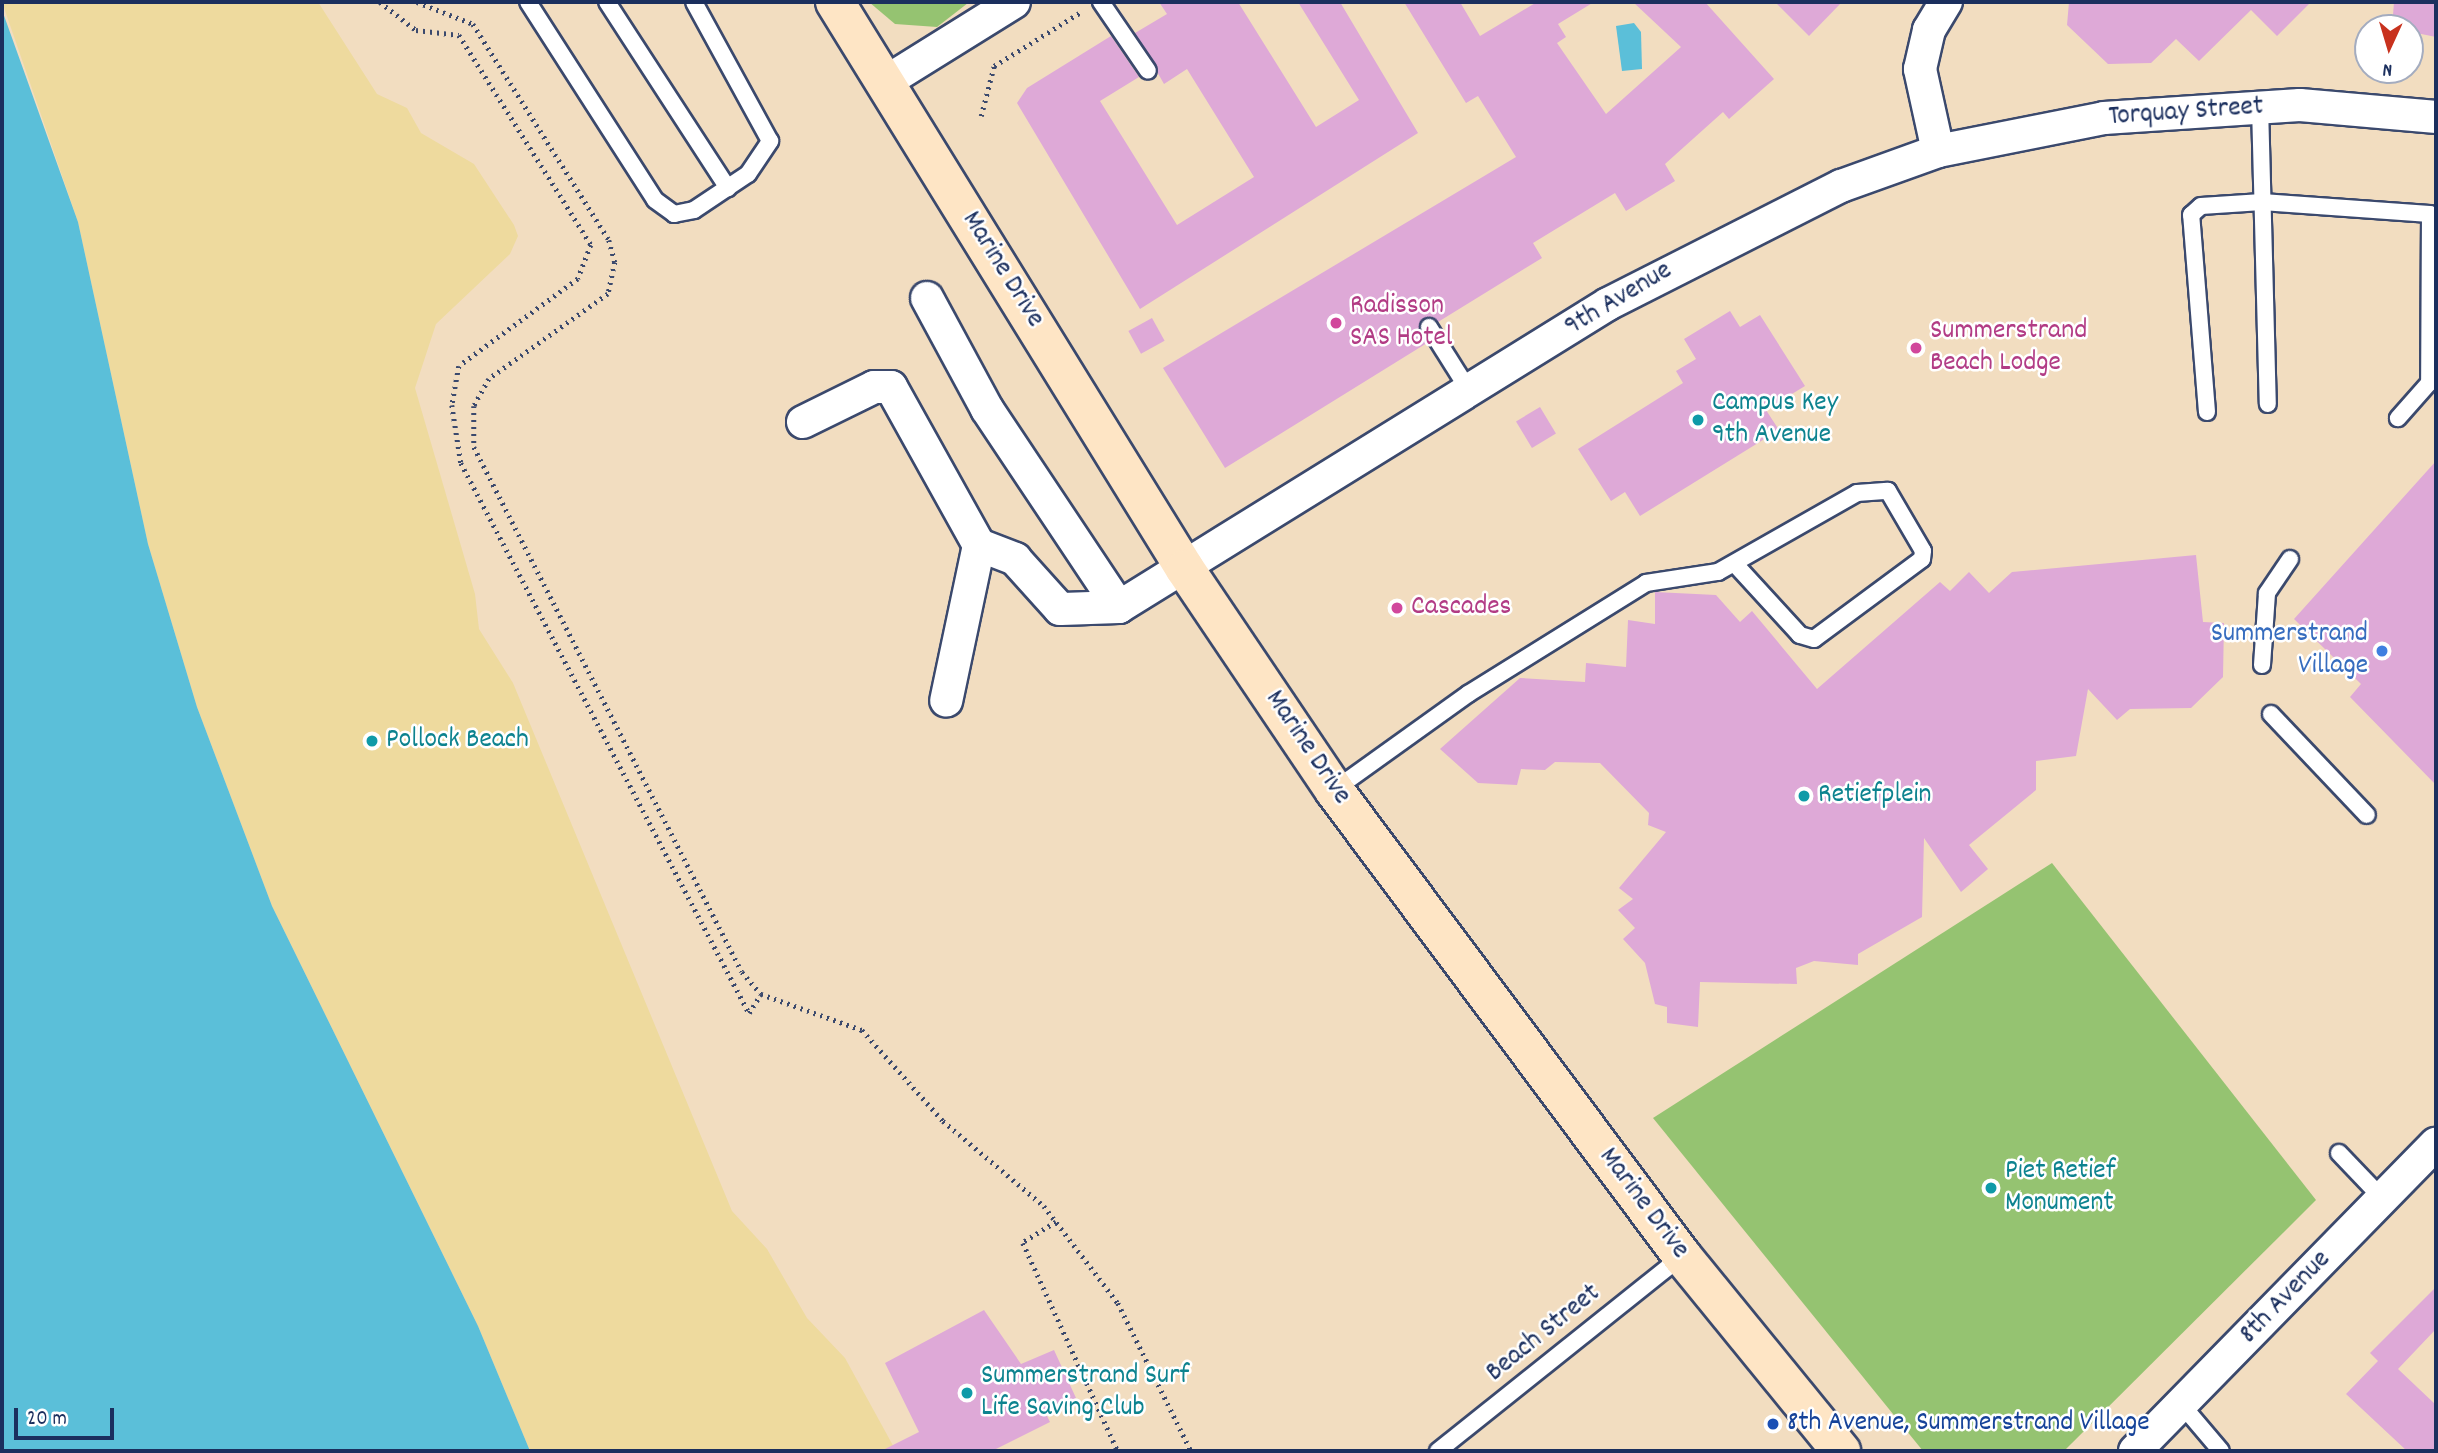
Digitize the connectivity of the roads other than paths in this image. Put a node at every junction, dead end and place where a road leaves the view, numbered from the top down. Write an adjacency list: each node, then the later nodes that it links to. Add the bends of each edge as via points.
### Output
1 (528, 2): 13 (lane, via 665,211 694,210)
2 (607, 2): 13 (lane)
3 (694, 2): 13 (lane, via 770,141 759,164)
4 (835, 2): 9 (main road, Marine Drive)
5 (1014, 2): 9 (street)
6 (1946, 2): 12 (street, via 1929,30 1920,69)
7 (1094, 5): 8 (lane)
8 (1148, 71)
9 (884, 83): 25 (main road, Marine Drive)
10 (2260, 106): 11 (street, Torquay Street); 12 (street, Torquay Street, via 2104,118); 14 (lane)
11 (2436, 117)
12 (1938, 151): 17 (street, 9th Avenue, via 1841,186 1719,243)
13 (728, 188)
14 (2262, 202): 18 (lane); 19 (lane, via 2200,206 2191,215); 20 (lane, via 2430,214 2429,383)
15 (926, 298): 26 (street, via 987,410)
16 (1429, 327): 17 (lane)
17 (1470, 392): 25 (street, 9th Avenue)
18 (2268, 404)
19 (2207, 412)
20 (2398, 418)
21 (803, 422): 22 (street, via 874,387 891,387)
22 (979, 545): 26 (street, via 1015,559 1060,609); 28 (street)
23 (2290, 559): 27 (lane, via 2267,593)
24 (1735, 564): 24 (lane, via 1799,524 1878,487 1894,496 1923,551 1922,558 1814,639 1800,635); 30 (lane, via 1646,583 1468,694)
25 (1185, 569): 26 (street, 9th Avenue); 30 (main road, Marine Drive)
26 (1119, 607)
27 (2262, 666)
28 (946, 701)
29 (2271, 714): 31 (lane)
30 (1334, 790): 35 (main road, Marine Drive)
31 (2367, 815)
32 (2436, 1144): 34 (street, 8th Avenue)
33 (2339, 1153): 34 (lane)
34 (2382, 1198): 36 (street, 8th Avenue)
35 (1682, 1256): 37 (lane, Beach Street); 38 (main road, Marine Drive)
36 (2182, 1405): 39 (street, 8th Avenue); 40 (lane)
37 (1438, 1451)
38 (1841, 1451)
39 (2135, 1451)
40 (2221, 1451)

